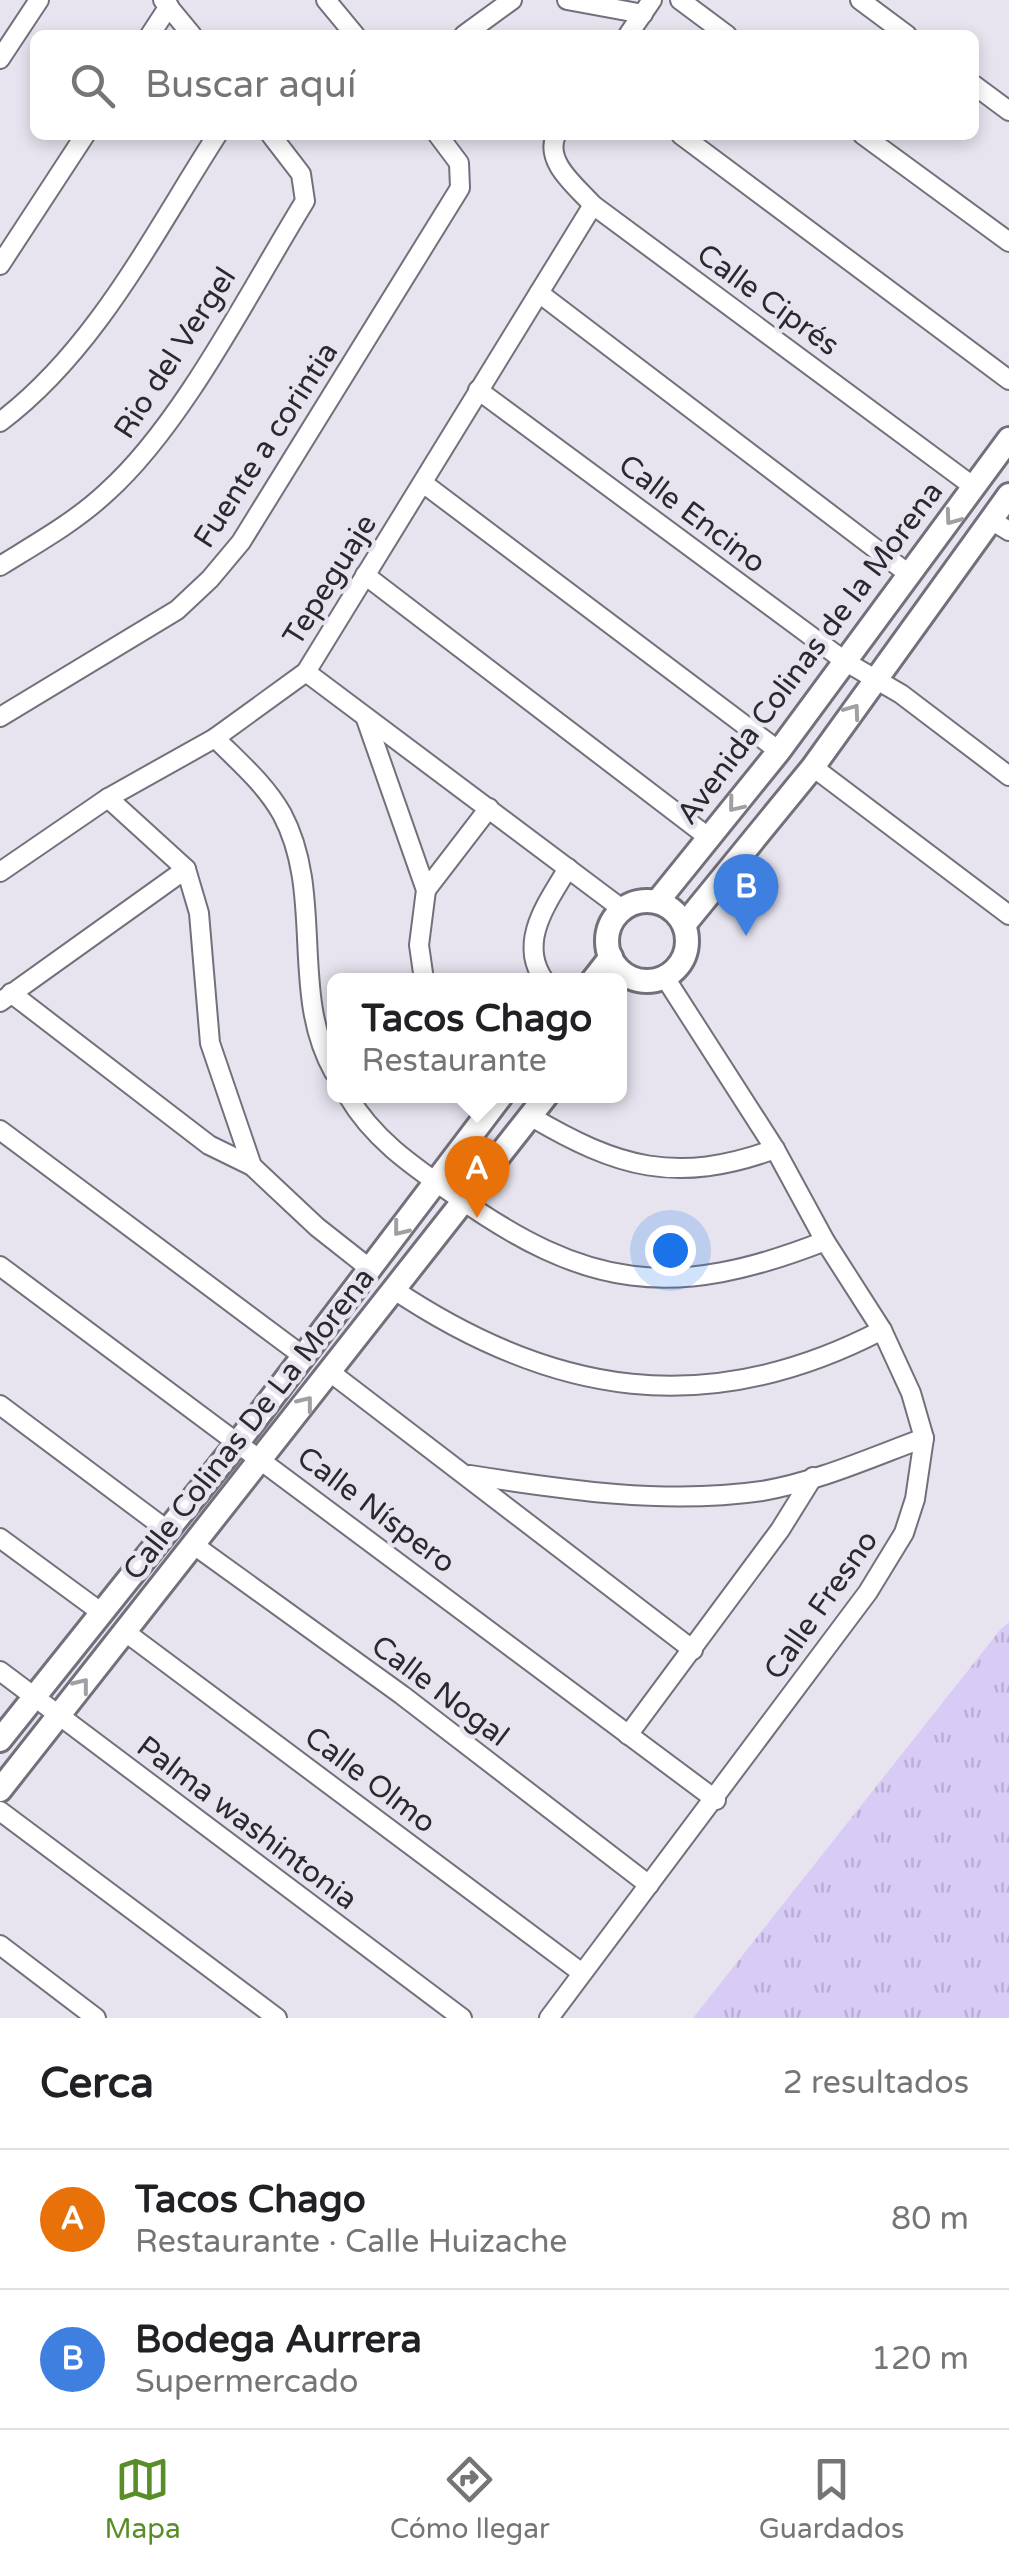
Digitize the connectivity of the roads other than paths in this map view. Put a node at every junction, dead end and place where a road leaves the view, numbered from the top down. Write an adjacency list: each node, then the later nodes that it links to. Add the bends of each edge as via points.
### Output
1 (38, 0): 16 (street)
2 (326, 0): 11 (street)
3 (512, 0): 12 (street)
4 (567, 0): 8 (street)
5 (680, 0): 14 (street)
6 (860, 0): 15 (street)
7 (166, 3): 9 (street); 10 (street)
8 (648, 7): 13 (street)
9 (152, 30)
10 (188, 30)
11 (351, 30)
12 (471, 30)
13 (632, 30)
14 (720, 30)
15 (900, 30)
16 (0, 59)
17 (979, 89): 18 (street)
18 (1009, 111)
19 (82, 140): 28 (street)
20 (213, 140): 32 (street, via 85,338)
21 (275, 140): 38 (street, Rio del Vergel, via 301,174 305,201 159,434 97,501)
22 (442, 140): 44 (street, Fuente a corintia, via 459,163 454,200 241,542 177,610)
23 (555, 140): 26 (street, Calle Ciprés, via 557,163)
24 (688, 140): 30 (street)
25 (870, 140): 27 (street)
26 (593, 205): 29 (street, Tepeguaje); 35 (street, Calle Ciprés)
27 (1009, 242)
28 (0, 265)
29 (539, 294): 31 (street, Tepeguaje); 40 (street)
30 (1009, 380)
31 (478, 390): 34 (street, Tepeguaje); 41 (street, Calle Encino)
32 (0, 422)
33 (1009, 439): 35 (street, Avenida Colinas de la Morena)
34 (423, 483): 39 (street, Tepeguaje); 47 (street)
35 (974, 487): 40 (street, Avenida Colinas de la Morena, one-way to 40)
36 (1009, 496): 37 (street)
37 (1000, 525): 43 (street)
38 (0, 566)
39 (364, 574): 42 (street, Tepeguaje); 52 (street)
40 (910, 576): 41 (street, Avenida Colinas de la Morena)
41 (846, 662): 43 (street, Calle Encino); 47 (street, Avenida Colinas de la Morena)
42 (306, 672): 45 (street); 46 (street, Tepeguaje)
43 (875, 680): 48 (street, one-way to 43); 49 (street, Calle Encino)
44 (0, 718)
45 (366, 719): 51 (street); 56 (street)
46 (215, 738): 50 (street, Tepeguaje); 69 (street, via 262,784 297,852 310,984)
47 (779, 751): 52 (street, Avenida Colinas de la Morena, one-way to 52)
48 (813, 767): 59 (street); 60 (street)
49 (1009, 776)
50 (108, 798): 54 (street); 55 (street, Tepeguaje)
51 (489, 808): 53 (street); 56 (street)
52 (708, 837): 57 (street, Avenida Colinas de la Morena)
53 (568, 868): 58 (street); 63 (street, via 538,918 534,965)
54 (186, 869): 68 (street); 76 (street, via 199,913 210,1044)
55 (0, 872)
56 (426, 890): 62 (street)
57 (656, 902): 58 (street); 60 (street)
58 (622, 910): 61 (street, via 610,926)
59 (1009, 915)
60 (684, 925): 65 (street, via 686,949)
61 (610, 957): 64 (street); 66 (street)
62 (423, 973)
63 (539, 973)
64 (598, 973)
65 (664, 976): 66 (street); 75 (street, Calle Fresno)
66 (634, 978): 67 (street)
67 (627, 988)
68 (6, 998): 76 (street, via 209,1145)
69 (327, 1052)
70 (353, 1103): 77 (street, via 378,1136)
71 (497, 1103): 77 (street, Calle Colinas De La Morena)
72 (540, 1103): 73 (street, Calle Colinas De La Morena)
73 (530, 1116): 75 (street, via 611,1159 645,1168 718,1167); 78 (street, Calle Colinas De La Morena)
74 (0, 1130): 84 (street)
75 (775, 1149): 79 (street, Calle Fresno)
76 (252, 1166): 81 (street)
77 (436, 1183): 78 (street); 81 (street, Calle Colinas De La Morena, one-way to 81)
78 (461, 1200): 79 (street, via 532,1247 642,1276 725,1274); 82 (street, Calle Colinas De La Morena)
79 (825, 1241): 83 (street, Calle Fresno)
80 (0, 1266): 88 (street, Calle Níspero)
81 (369, 1268): 84 (street, Calle Colinas De La Morena)
82 (392, 1289): 83 (street, via 478,1342 623,1384 679,1386 776,1374); 85 (street, Calle Colinas De La Morena)
83 (882, 1330): 87 (street, Calle Fresno)
84 (304, 1356): 88 (street, Calle Colinas De La Morena)
85 (330, 1372): 89 (street, Calle Colinas De La Morena, one-way to 85); 90 (street)
86 (0, 1404): 92 (street)
87 (924, 1438): 91 (street); 104 (street, Calle Fresno, via 915,1499 888,1561)
88 (239, 1441): 89 (street, Calle Níspero); 92 (street, Calle Colinas De La Morena)
89 (262, 1459): 94 (street, Calle Colinas De La Morena); 101 (street, Calle Níspero)
90 (470, 1474): 91 (street, via 662,1496 764,1490); 97 (street)
91 (813, 1477): 97 (street)
92 (168, 1530): 95 (street, Calle Colinas De La Morena)
93 (0, 1538): 95 (street)
94 (194, 1546): 96 (street, Calle Colinas De La Morena); 106 (street, Calle Nogal, via 402,1695)
95 (102, 1612): 99 (street, Calle Colinas De La Morena)
96 (124, 1631): 100 (street, Calle Colinas De La Morena, one-way to 96); 108 (street, Calle Olmo)
97 (693, 1650): 101 (street)
98 (0, 1671): 99 (street, Palma washintonia)
99 (35, 1697): 100 (street, Palma washintonia); 102 (street, Calle Colinas De La Morena)
100 (58, 1715): 103 (street, Calle Colinas De La Morena); 111 (street, Palma washintonia)
101 (628, 1735): 104 (street, Calle Níspero)
102 (0, 1740)
103 (0, 1790)
104 (716, 1800): 106 (street, Calle Fresno)
105 (0, 1812): 110 (street)
106 (648, 1885): 108 (street, Calle Fresno)
107 (0, 1945): 109 (street)
108 (582, 1974): 112 (street, Calle Fresno)
109 (96, 2018)
110 (277, 2018)
111 (462, 2018)
112 (549, 2018)

